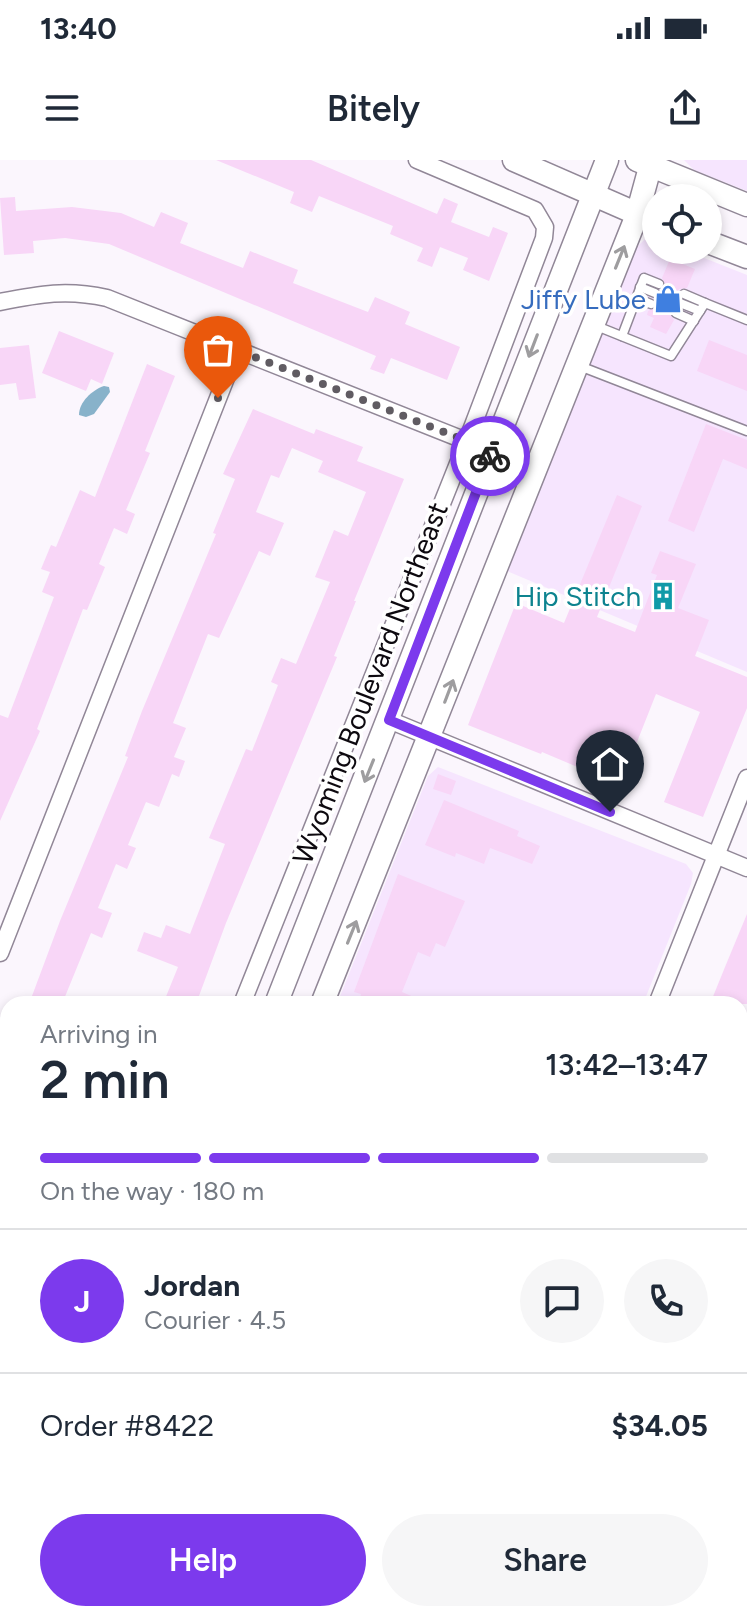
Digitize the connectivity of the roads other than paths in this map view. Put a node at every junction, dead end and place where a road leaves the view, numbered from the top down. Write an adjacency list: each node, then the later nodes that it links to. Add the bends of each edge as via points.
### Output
1 (417, 160): 26 (street, via 535,210 545,227)
2 (514, 160): 6 (main road)
3 (607, 160): 6 (main road, Wyoming Boulevard Northeast)
4 (646, 162): 5 (main road); 7 (main road)
5 (646, 184)
6 (592, 195): 8 (main road); 27 (main road, Wyoming Boulevard Northeast, one-way to 27)
7 (747, 205)
8 (642, 216)
9 (642, 228): 21 (main road, one-way to 9)
10 (722, 247): 11 (main road)
11 (747, 257)
12 (657, 289): 13 (lane, via 644,278)
13 (636, 298): 16 (lane); 22 (lane)
14 (682, 299): 17 (lane)
15 (0, 302): 23 (street, via 79,292 107,298)
16 (651, 304)
17 (703, 307): 19 (lane); 20 (lane)
18 (676, 313): 20 (lane)
19 (747, 320)
20 (694, 321): 22 (lane, via 671,356)
21 (592, 324): 22 (lane); 24 (main road)
22 (622, 336)
23 (237, 350): 26 (street); 34 (street)
24 (577, 364): 25 (lane); 28 (main road)
25 (747, 431)
26 (467, 441): 27 (street); 35 (street)
27 (492, 451): 28 (street); 29 (main road, Wyoming Boulevard Northeast)
28 (534, 468): 30 (main road, one-way to 28)
29 (389, 720): 30 (street); 36 (main road, Wyoming Boulevard Northeast, one-way to 36)
30 (430, 738): 32 (street); 37 (main road, one-way to 30)
31 (747, 778): 32 (street)
32 (716, 856): 33 (street); 38 (street)
33 (747, 868)
34 (0, 953)
35 (245, 996)
36 (279, 996)
37 (325, 996)
38 (660, 996)

